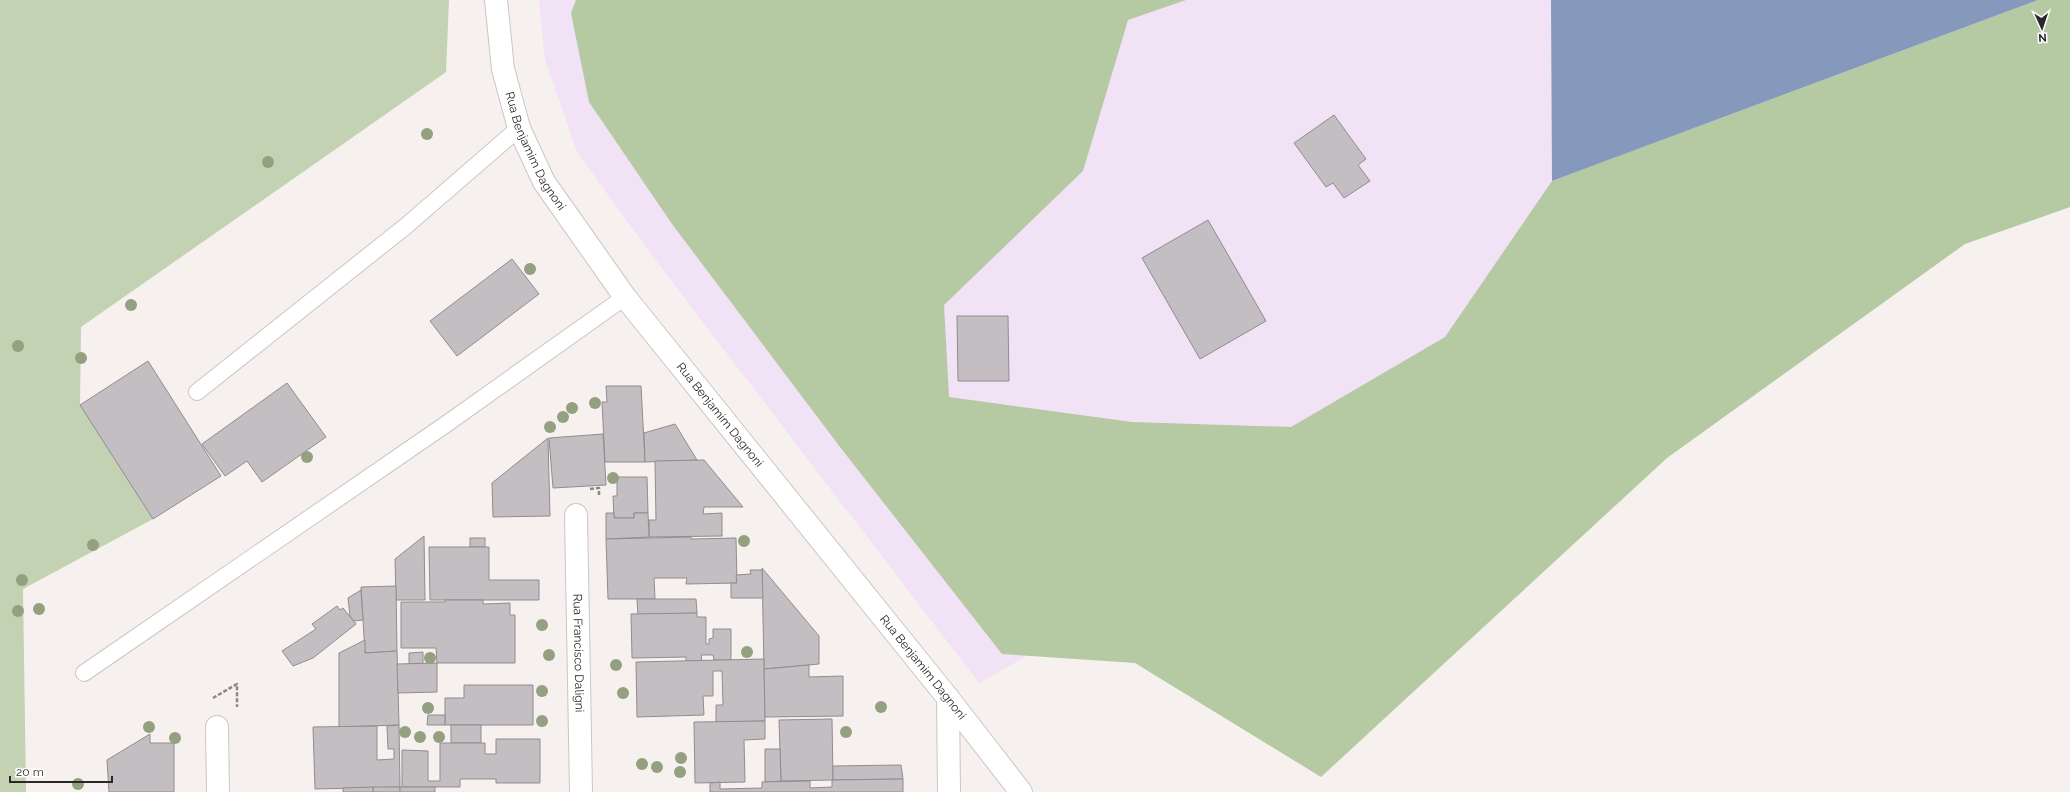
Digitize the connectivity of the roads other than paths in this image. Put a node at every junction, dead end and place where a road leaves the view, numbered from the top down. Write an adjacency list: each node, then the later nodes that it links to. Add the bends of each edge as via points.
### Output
1 (496, 0): 2 (street, Rua Benjamim Dagnoni, via 503,69)
2 (519, 128): 3 (street, Rua Benjamim Dagnoni, via 544,182); 4 (lane, via 406,226)
3 (625, 297): 6 (lane, via 442,427); 7 (street, Rua Benjamim Dagnoni)
4 (197, 392)
5 (576, 515): 10 (street, Rua Francisco Daligni)
6 (84, 673)
7 (948, 698): 11 (street); 12 (street, Rua Benjamim Dagnoni)
8 (217, 727): 9 (street)
9 (218, 792)
10 (581, 792)
11 (949, 792)
12 (1021, 792)

